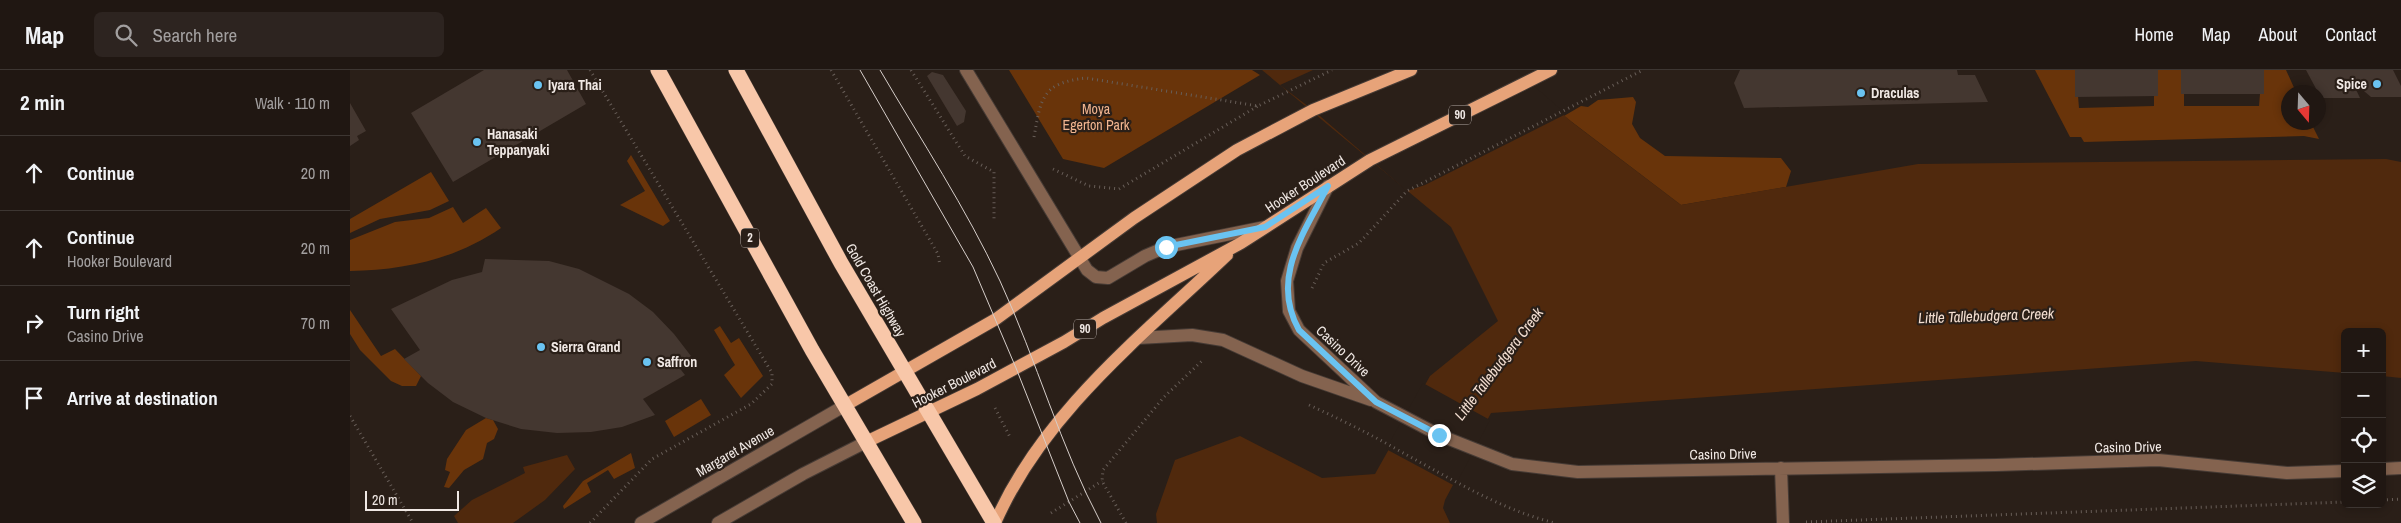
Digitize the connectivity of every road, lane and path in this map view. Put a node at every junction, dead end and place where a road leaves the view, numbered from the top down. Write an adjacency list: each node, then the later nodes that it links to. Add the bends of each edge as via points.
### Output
1 (590, 70): 42 (path, via 772,373 772,384 751,404 652,459)
2 (658, 70): 26 (highway, 2)
3 (736, 70): 23 (highway, Gold Coast Highway, via 841,263)
4 (831, 70): 19 (path, via 938,254)
5 (911, 70): 15 (path, via 965,156 994,172)
6 (966, 70): 18 (street)
7 (1332, 70): 11 (path)
8 (1411, 70): 18 (main road, via 1313,110 1221,160)
9 (1550, 70): 14 (main road, Hooker Boulevard / 90, via 1370,160)
10 (1643, 70): 20 (path, via 1407,191 1359,243 1324,263)
11 (1258, 106): 12 (path, via 1086,78 1068,80 1041,100); 13 (path, via 1119,189 1089,186)
12 (1033, 142)
13 (1046, 163)
14 (1328, 186): 16 (main road, Hooker Boulevard / 90); 25 (street, Casino Drive, via 1292,260 1286,281 1289,311 1299,330)
15 (994, 221)
16 (1265, 227): 17 (main road, Hooker Boulevard / 90); 18 (street, via 1166,247 1108,278 1091,275)
17 (1241, 242): 21 (main road); 28 (main road, Hooker Boulevard / 90)
18 (1079, 258): 23 (main road, via 996,319)
19 (940, 266)
20 (1312, 288)
21 (1138, 338): 25 (street, via 1192,335 1223,340 1302,376); 46 (main road, via 1044,439 1019,473)
22 (1207, 355): 36 (path, via 1164,397 1103,470)
23 (905, 372): 26 (main road); 28 (highway, Gold Coast Highway)
24 (1305, 402): 48 (path, via 1367,432 1468,489)
25 (1379, 404): 32 (street, Casino Drive, via 1439,435 1512,464 1578,472)
26 (844, 406): 31 (highway, 2); 43 (street, Margaret Avenue)
27 (995, 408): 30 (path)
28 (929, 413): 31 (main road, Hooker Boulevard / 90); 46 (highway, Gold Coast Highway)
29 (350, 416): 41 (path)
30 (1010, 439)
31 (866, 442): 44 (street); 45 (highway, 2)
32 (1781, 468): 35 (street, Casino Drive, via 2158,460 2287,473); 49 (street)
33 (2401, 468): 34 (street)
34 (2386, 469)
35 (2341, 470)
36 (1102, 481): 40 (path); 47 (path)
37 (2401, 499): 38 (path)
38 (2386, 500)
39 (2341, 502): 49 (path)
40 (1051, 513)
41 (413, 523)
42 (590, 523)
43 (641, 523)
44 (718, 523)
45 (914, 523)
46 (994, 523)
47 (1126, 523)
48 (1555, 523)
49 (1783, 523)

